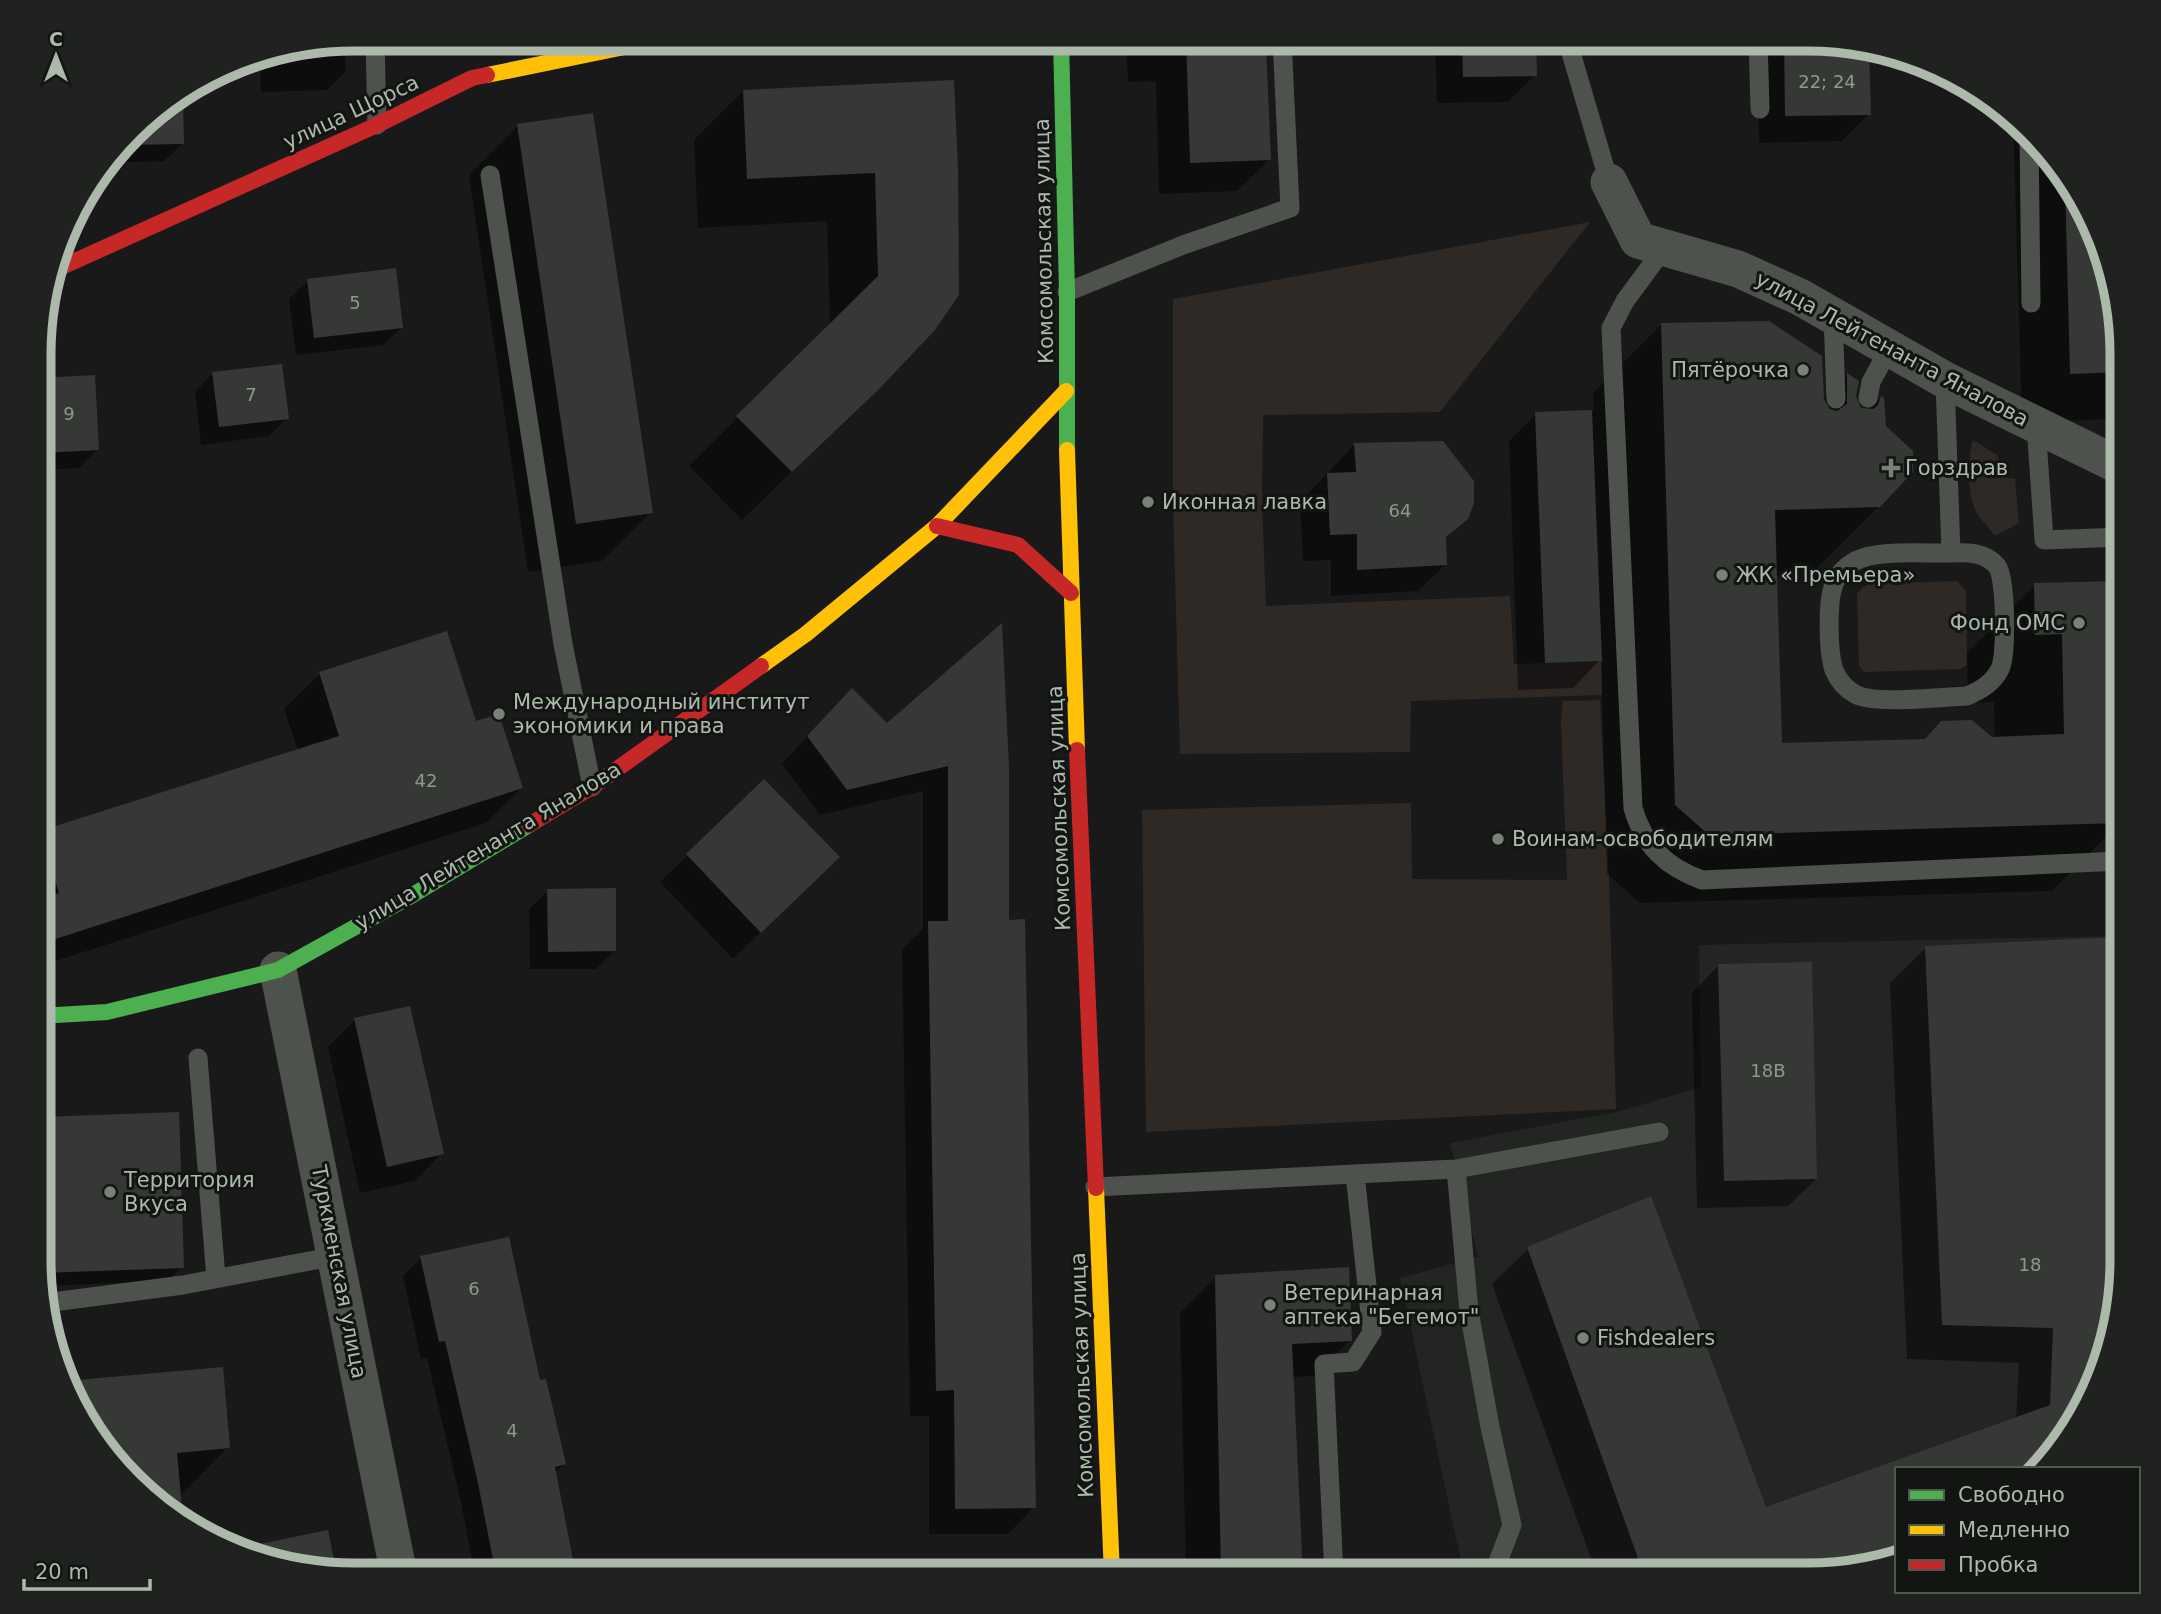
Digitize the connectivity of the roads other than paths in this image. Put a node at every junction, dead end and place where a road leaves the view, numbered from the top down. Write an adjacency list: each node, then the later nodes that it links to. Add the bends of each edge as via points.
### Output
1 (375, 51): 8 (lane)
2 (605, 51): 8 (street, улица Щорса, via 472,78)
3 (1061, 51): 14 (street, Комсомольская улица)
4 (1283, 51): 14 (lane, via 1290,208)
5 (1571, 51): 11 (lane)
6 (1758, 51): 7 (lane)
7 (1760, 109)
8 (377, 125): 13 (street, улица Щорса)
9 (2029, 147): 15 (lane)
10 (489, 175): 28 (lane, via 563,644)
11 (1609, 181): 12 (street, улица Лейтенанта Яналова, via 1638,240)
12 (1664, 247): 16 (street, улица Лейтенанта Яналова, via 1738,269); 29 (lane, via 1611,328 1633,808 1646,839 1669,865 1702,880)
13 (64, 266)
14 (1067, 292): 19 (street, Комсомольская улица)
15 (2031, 303)
16 (1833, 316): 17 (street, улица Лейтенанта Яналова); 21 (lane)
17 (1890, 347): 18 (street, улица Лейтенанта Яналова); 20 (lane, via 1871,382)
18 (1945, 380): 22 (street, улица Лейтенанта Яналова); 26 (lane)
19 (1066, 391): 24 (street, улица Лейтенанта Яналова); 27 (street, Комсомольская улица)
20 (1868, 398)
21 (1836, 399)
22 (2036, 425): 23 (street, улица Лейтенанта Яналова); 25 (lane, via 2044,540)
23 (2110, 461)
24 (937, 526): 27 (street, via 1018,545); 28 (street, улица Лейтенанта Яналова, via 806,634)
25 (2110, 537)
26 (1951, 553): 26 (lane, via 1863,557 1843,569 1834,582 1832,656 1842,684 1856,695 1872,699 1967,696 1993,680 2004,659 2001,574 1989,559)
27 (1071, 593): 36 (street, Комсомольская улица)
28 (592, 787): 30 (street, улица Лейтенанта Яналова)
29 (2110, 862)
30 (278, 970): 31 (street, улица Лейтенанта Яналова, via 107,1012); 37 (street, Туркменская улица)
31 (51, 1015)
32 (198, 1058): 38 (lane)
33 (1659, 1132): 34 (lane)
34 (1456, 1169): 35 (lane); 43 (lane, via 1469,1311 1511,1525)
35 (1355, 1174): 36 (lane); 42 (lane, via 1372,1332 1353,1363 1324,1364)
36 (1095, 1187): 41 (street, Комсомольская улица)
37 (335, 1256): 38 (lane); 40 (street, Туркменская улица)
38 (216, 1278): 39 (lane)
39 (53, 1302)
40 (397, 1563)
41 (1111, 1563)
42 (1333, 1563)
43 (1497, 1563)

